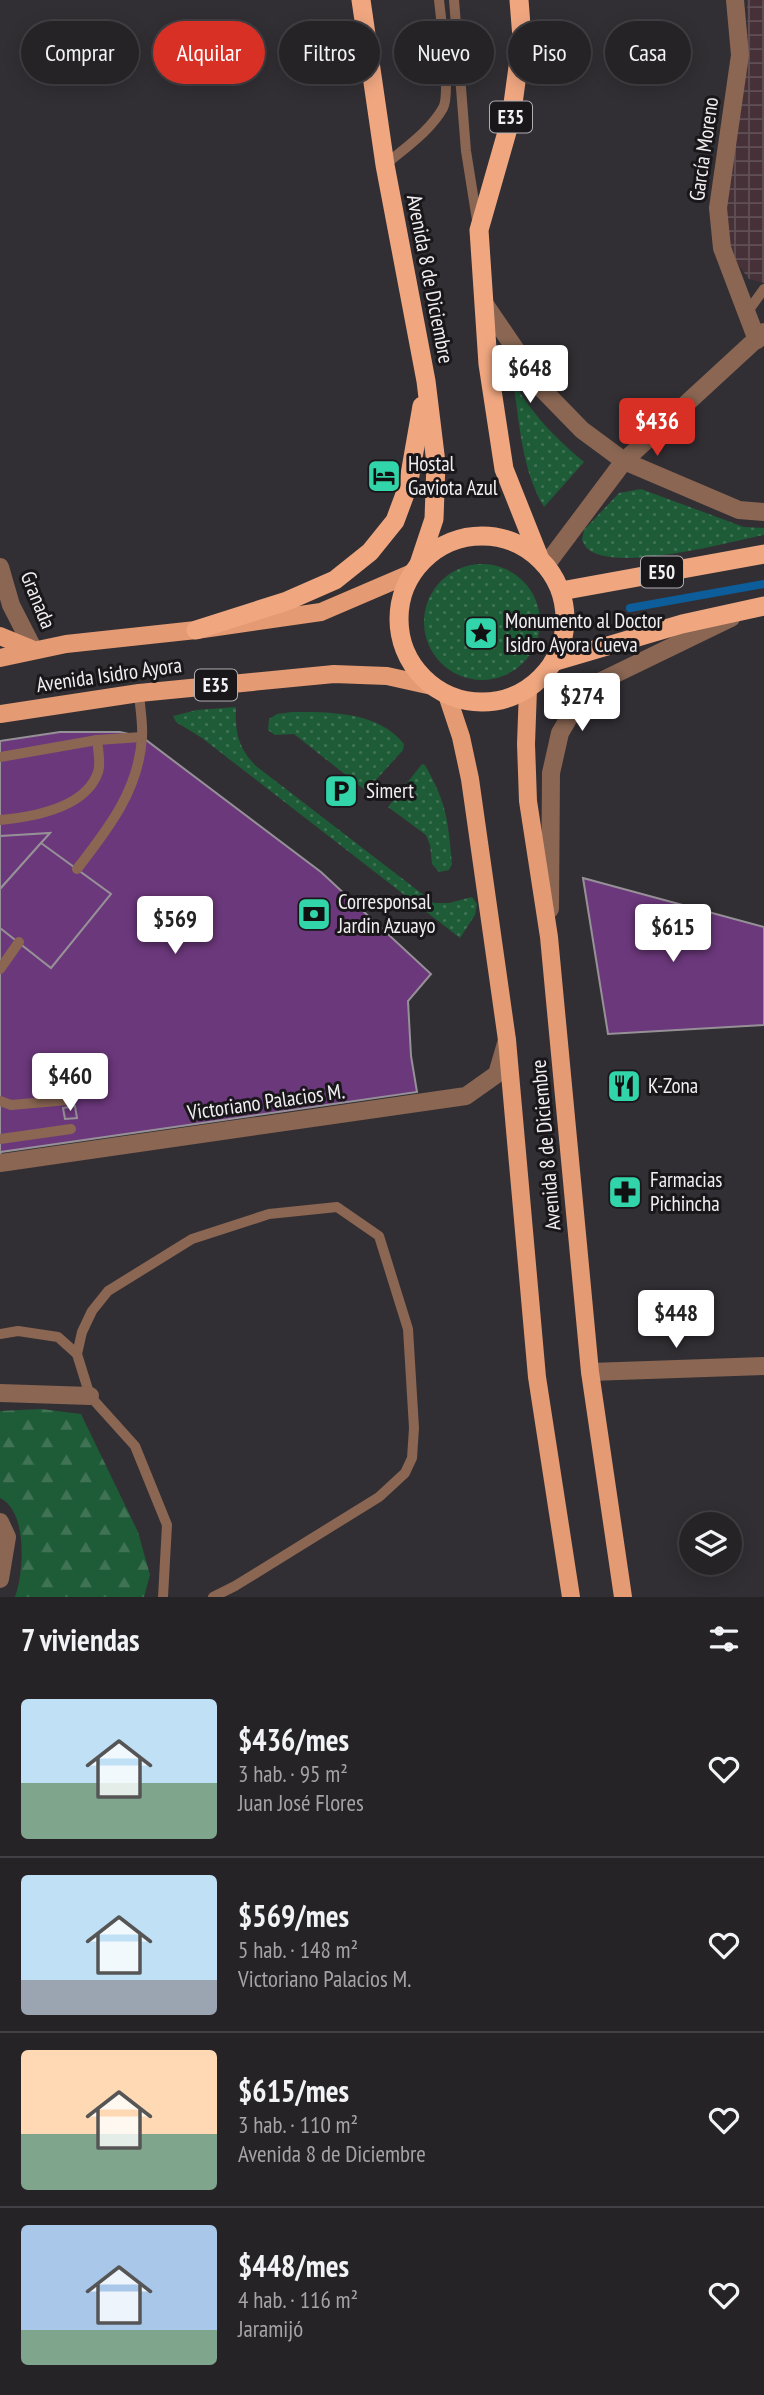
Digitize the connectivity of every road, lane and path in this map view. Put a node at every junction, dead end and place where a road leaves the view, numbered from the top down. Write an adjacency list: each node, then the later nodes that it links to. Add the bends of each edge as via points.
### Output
1 (361, 0): 6 (highway, Avenida 8 de Diciembre)
2 (439, 0): 6 (lane, via 445,105 429,127)
3 (454, 0): 7 (lane, via 466,151)
4 (519, 0): 7 (highway, Avenida 8 de Diciembre / E35, via 522,38 511,118)
5 (735, 0): 10 (street, García Moreno, via 740,55 718,208 722,248)
6 (385, 165): 12 (highway, Avenida 8 de Diciembre)
7 (479, 230): 9 (highway, Avenida 8 de Diciembre / E35)
8 (764, 289): 10 (lane)
9 (484, 303): 13 (street, via 543,390 582,430); 16 (highway, Avenida 8 de Diciembre / E35, via 504,469)
10 (746, 314): 11 (street, García Moreno)
11 (760, 336): 13 (street)
12 (426, 381): 18 (highway, Avenida 8 de Diciembre, via 437,489 434,519); 21 (highway, via 408,486 396,521 370,552 335,580 288,601)
13 (624, 461): 14 (street, via 739,510); 16 (street)
14 (764, 512)
15 (764, 554): 19 (highway, E50)
16 (542, 561): 18 (highway, via 513,542 477,536 442,546); 19 (highway, E35)
17 (0, 566): 23 (street, Granada, via 11,605)
18 (415, 569): 21 (main road, Avenida Isidro Ayora, via 321,612); 27 (highway, via 398,609 399,634 414,668)
19 (561, 591): 25 (highway, E35, via 564,635)
20 (756, 608): 25 (highway, via 643,634); 35 (street, via 601,681 577,704 560,733 551,773)
21 (196, 630): 23 (main road, Avenida Isidro Ayora)
22 (0, 636): 23 (main road)
23 (34, 650): 24 (main road, Avenida Isidro Ayora)
24 (0, 658)
25 (554, 662): 26 (highway, E35)
26 (528, 689): 27 (highway, E35, via 494,701 470,701); 35 (main road, Avenida 8 de Diciembre, via 528,801)
27 (440, 690): 28 (main road, Avenida Isidro Ayora / E35, via 387,676 334,674); 38 (main road, Avenida 8 de Diciembre, via 461,737 470,779)
28 (139, 693): 29 (main road, Avenida Isidro Ayora / E35); 30 (lane)
29 (0, 714)
30 (142, 737): 31 (lane); 34 (lane, via 134,782 115,820)
31 (97, 740): 32 (lane); 33 (lane, via 99,772 85,792 51,811)
32 (0, 757)
33 (0, 820)
34 (77, 869)
35 (549, 937): 47 (main road, Avenida 8 de Diciembre)
36 (19, 942): 37 (lane)
37 (0, 969)
38 (507, 1040): 43 (street, Victoriano Palacios M., via 497,1074 466,1096); 54 (main road, Avenida 8 de Diciembre, via 537,1377)
39 (68, 1100): 40 (lane, via 10,1105)
40 (0, 1101)
41 (71, 1129): 42 (lane)
42 (0, 1139)
43 (0, 1163)
44 (0, 1334): 45 (lane, via 18,1331 58,1338)
45 (77, 1354): 49 (lane); 53 (lane, via 92,1311 108,1291 192,1239 269,1214 337,1207 379,1236 408,1329 414,1428 409,1466 379,1497)
46 (764, 1366): 47 (street)
47 (590, 1372): 55 (main road, Avenida 8 de Diciembre)
48 (0, 1393): 49 (street)
49 (90, 1396): 52 (lane, via 135,1446 167,1525)
50 (0, 1522): 51 (street, via 8,1537)
51 (0, 1579)
52 (163, 1597)
53 (213, 1597)
54 (570, 1597)
55 (623, 1597)

